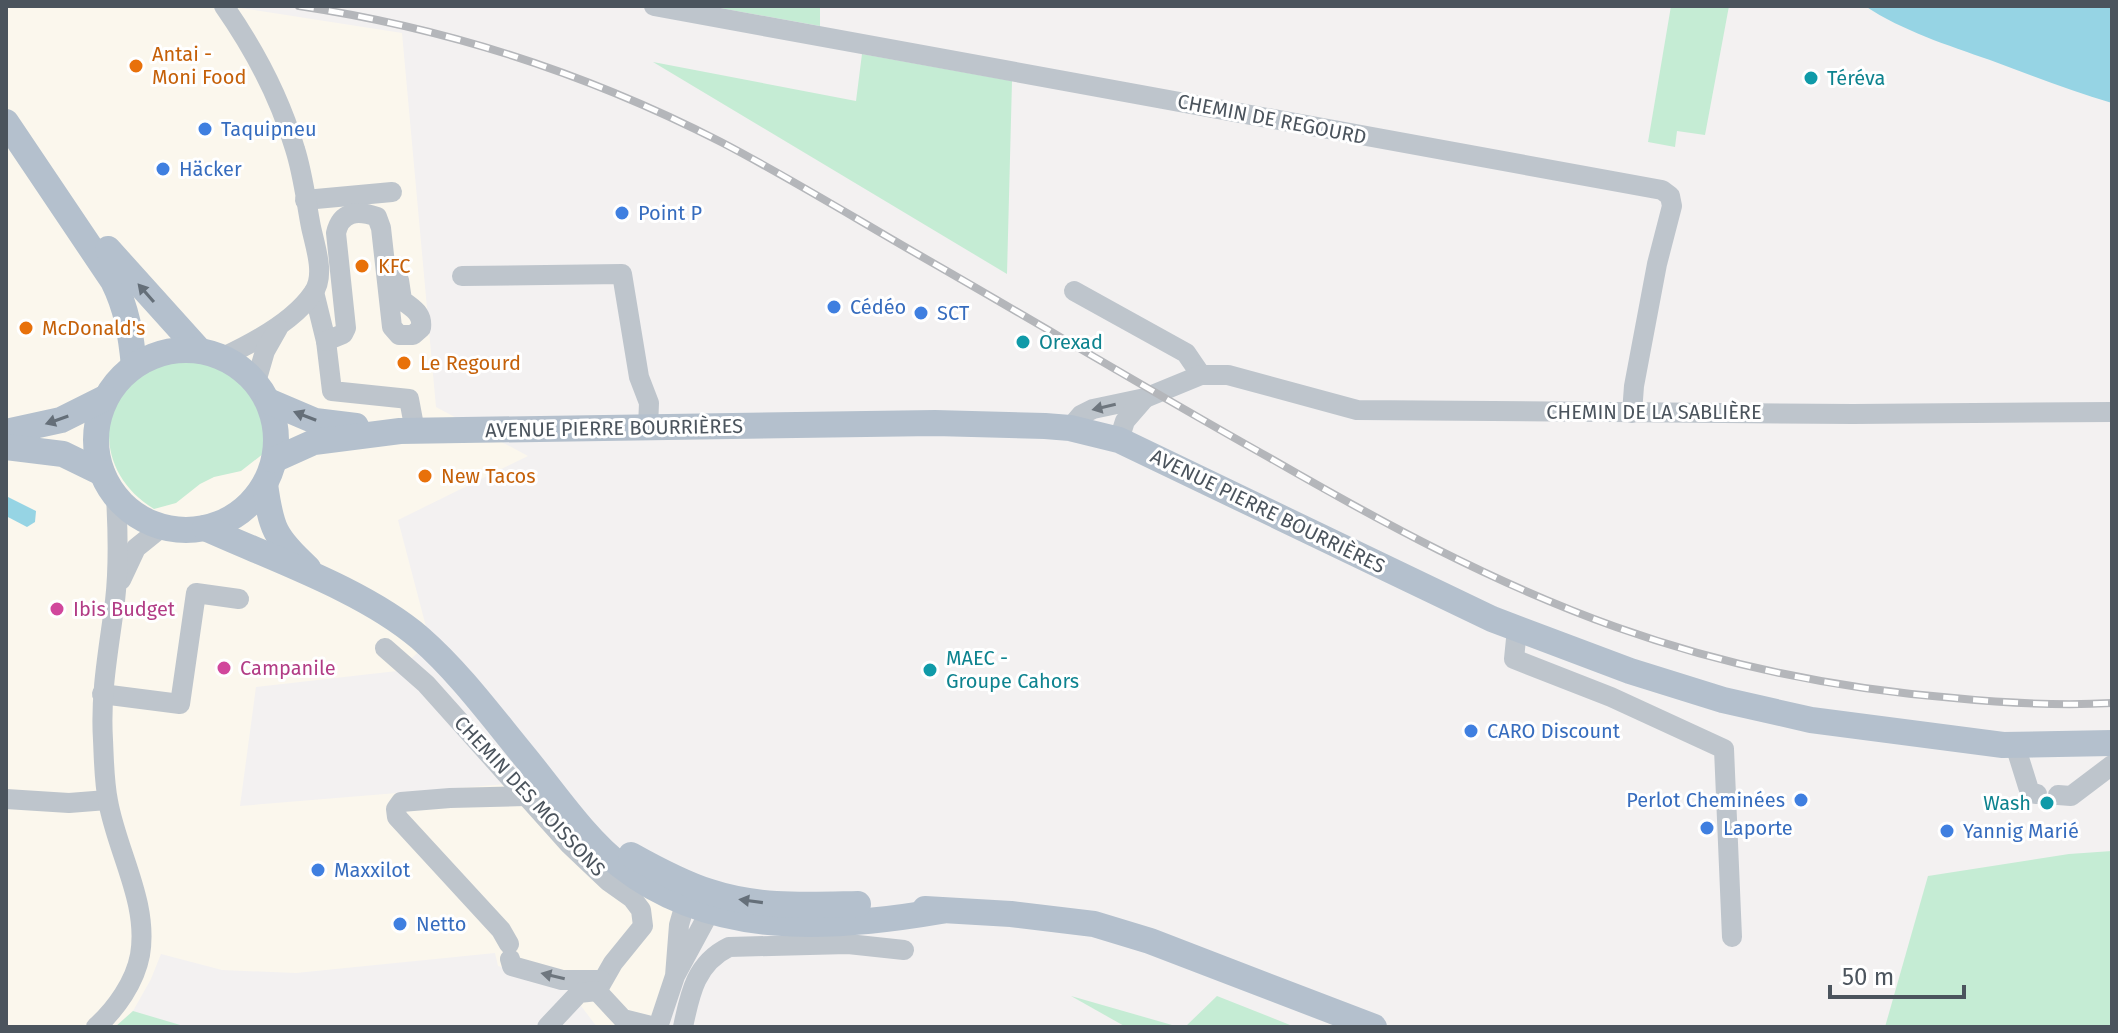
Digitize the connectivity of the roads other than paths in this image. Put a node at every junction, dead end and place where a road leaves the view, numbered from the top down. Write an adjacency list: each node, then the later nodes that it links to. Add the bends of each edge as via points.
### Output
1 (224, 6): 6 (street, via 281,109 296,150)
2 (654, 6): 20 (street, CHEMIN DE REGOURD, via 1662,190 1672,206)
3 (6, 122): 4 (main road)
4 (40, 171): 13 (main road, one-way to 4); 14 (main road, via 113,281 131,330)
5 (392, 192): 6 (street)
6 (305, 200): 10 (street, via 318,258)
7 (462, 276): 21 (street, via 622,274 639,377 649,403)
8 (399, 280): 12 (street, via 402,300 422,320 413,335 399,335 392,327 377,217 345,215 336,233 346,328)
9 (1074, 291): 15 (street, via 1186,353)
10 (314, 292): 11 (street); 12 (street)
11 (280, 325): 13 (street, via 253,343); 16 (street, via 265,351)
12 (326, 341): 23 (street, via 332,391 409,399)
13 (211, 354): 14 (main road, via 176,350); 16 (main road, via 241,368)
14 (134, 366): 17 (main road)
15 (1201, 375): 18 (street, CHEMIN DE LA SABLIÈRE); 20 (street, CHEMIN DE LA SABLIÈRE, via 1228,375 1357,410)
16 (262, 392): 23 (main road, AVENUE PIERRE BOURRIÈRES, one-way to 16, via 315,421); 27 (main road, via 276,430)
17 (105, 398): 24 (main road, one-way to 24, via 61,420); 28 (main road, via 97,426)
18 (1145, 398): 22 (street, CHEMIN DE LA SABLIÈRE, one-way to 22, via 1093,409); 25 (street, via 1125,421)
19 (2112, 412): 20 (street, CHEMIN DE LA SABLIÈRE)
20 (1632, 413)
21 (648, 427): 22 (main road, AVENUE PIERRE BOURRIÈRES, via 935,423); 23 (main road, AVENUE PIERRE BOURRIÈRES)
22 (1070, 428): 25 (main road, AVENUE PIERRE BOURRIÈRES)
23 (408, 431): 27 (main road, AVENUE PIERRE BOURRIÈRES, via 314,442)
24 (6, 432)
25 (1119, 440): 35 (main road, AVENUE PIERRE BOURRIÈRES)
26 (6, 447): 28 (main road, via 63,454)
27 (270, 472): 31 (main road, via 250,504); 32 (main road, via 270,521 280,540)
28 (102, 473): 29 (main road)
29 (116, 497): 30 (main road); 33 (street)
30 (162, 527): 31 (main road); 33 (street, via 136,548)
31 (205, 528): 32 (main road)
32 (323, 581): 44 (main road, via 382,611 420,638 619,865 667,897)
33 (115, 599): 37 (street)
34 (239, 599): 37 (street, via 196,593 180,704)
35 (1517, 629): 39 (main road, AVENUE PIERRE BOURRIÈRES, via 1723,700 1811,720); 45 (street, via 1514,659 1724,749)
36 (385, 648): 41 (street, CHEMIN DES MOISSONS, via 426,684)
37 (102, 694): 43 (street)
38 (2112, 743): 39 (main road, AVENUE PIERRE BOURRIÈRES)
39 (2015, 745): 40 (street, via 2030,793 2071,796)
40 (2112, 765)
41 (525, 796): 47 (street, CHEMIN DES MOISSONS, via 641,910 643,926); 47 (street, one-way to 41, via 512,966 507,944 397,817 401,802)
42 (6, 799): 43 (street)
43 (107, 800): 49 (street, via 141,919 140,955 123,996)
44 (701, 903): 48 (street, via 679,925 675,976); 52 (main road, via 738,920 789,925 888,920 941,911 1094,924)
45 (1732, 937)
46 (904, 950): 51 (street, via 848,944 729,947 713,955 699,974)
47 (599, 985): 48 (street, via 623,1019); 50 (street, via 579,993)
48 (657, 1025): 51 (street)
49 (96, 1027)
50 (547, 1027)
51 (682, 1027)
52 (1374, 1027)

